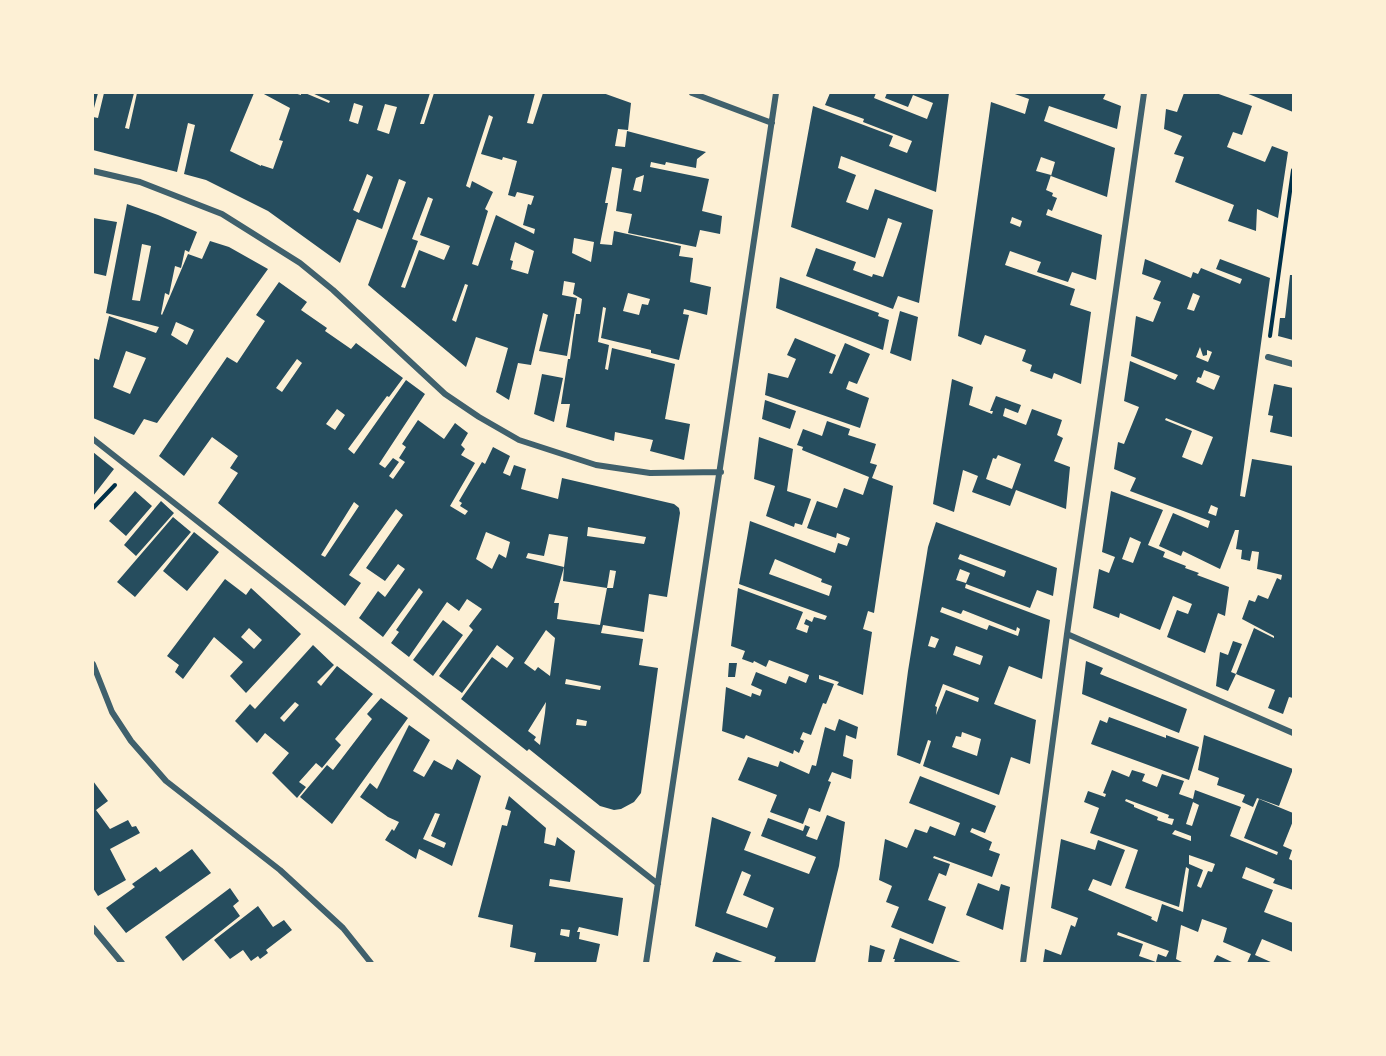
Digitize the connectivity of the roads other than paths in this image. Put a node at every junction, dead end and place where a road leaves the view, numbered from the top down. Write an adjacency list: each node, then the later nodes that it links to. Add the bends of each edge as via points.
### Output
1 (692, 93): 4 (street)
2 (776, 93): 4 (street)
3 (1144, 93): 10 (street)
4 (772, 123): 9 (street)
5 (93, 171): 9 (street, via 140,182 222,214 300,263 445,394 519,440 596,465 650,473)
6 (1268, 357): 7 (street)
7 (1293, 364)
8 (93, 439): 13 (street)
9 (721, 472): 13 (street)
10 (1067, 634): 12 (street); 18 (street)
11 (93, 664): 16 (street, via 112,712 166,781 280,870 343,928)
12 (1293, 733)
13 (658, 885): 17 (street)
14 (93, 928): 15 (street)
15 (122, 963)
16 (370, 963)
17 (646, 963)
18 (1023, 963)

